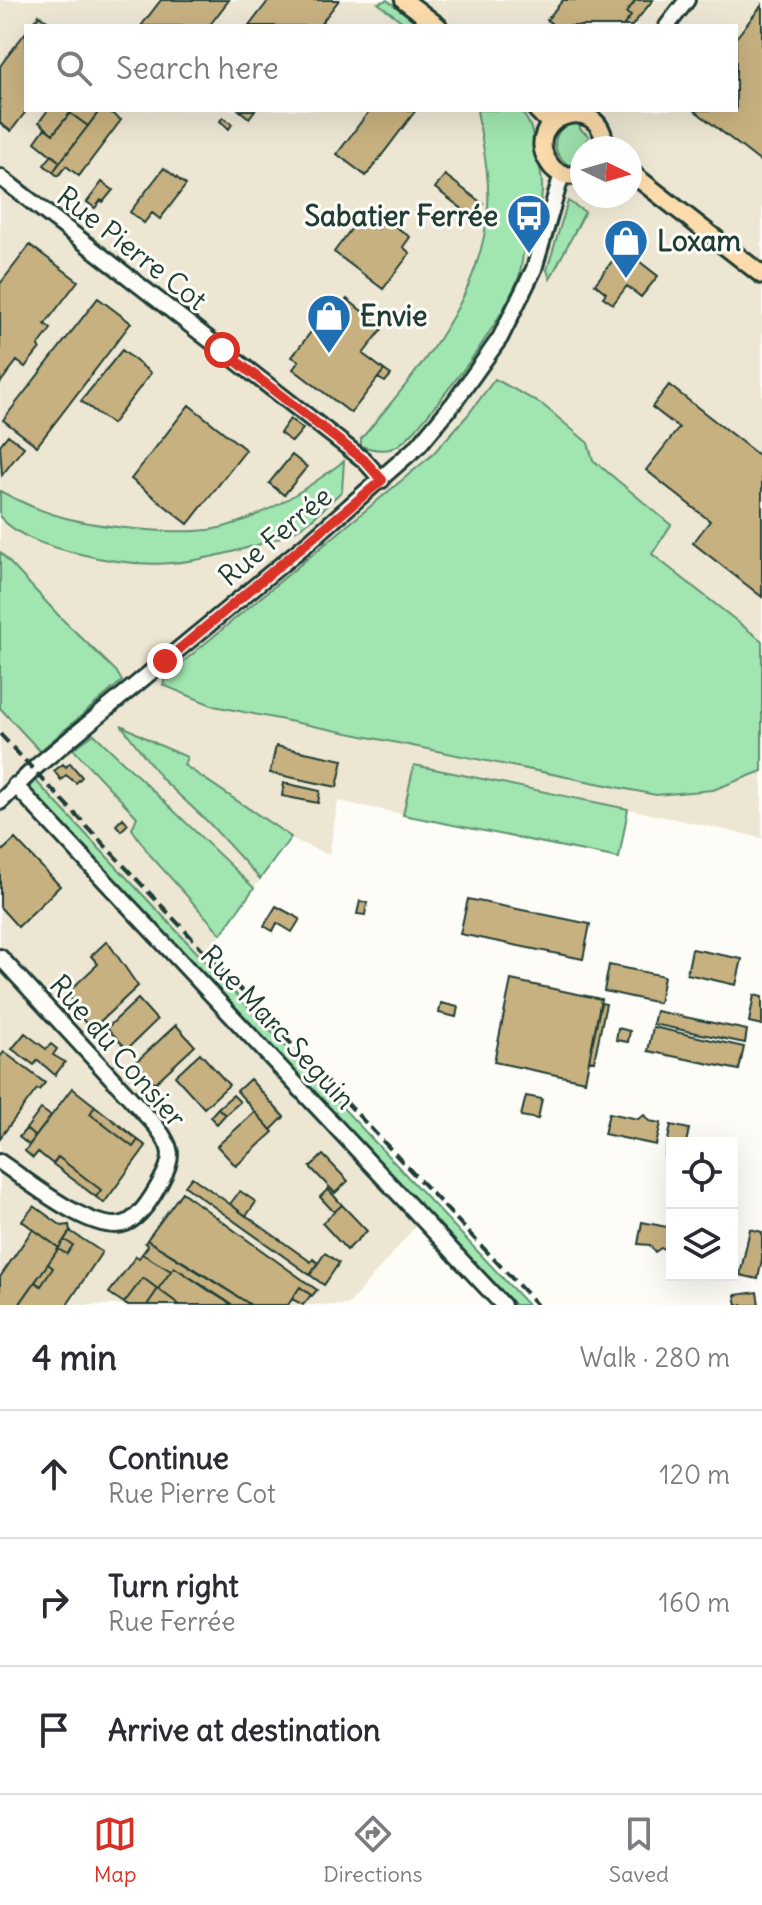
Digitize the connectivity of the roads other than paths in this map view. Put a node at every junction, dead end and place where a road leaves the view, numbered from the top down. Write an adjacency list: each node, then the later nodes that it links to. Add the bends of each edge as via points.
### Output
1 (404, 0): 3 (main road)
2 (687, 0): 4 (street)
3 (435, 24)
4 (669, 24)
5 (539, 112): 7 (main road)
6 (596, 115): 7 (main road, via 571,114); 8 (main road)
7 (551, 124): 9 (main road, via 543,152)
8 (604, 136)
9 (562, 174): 10 (main road); 16 (street, Rue Ferrée, via 534,269 500,338 419,445)
10 (570, 174)
11 (0, 177): 16 (street, Rue Pierre Cot, via 364,460)
12 (642, 181): 14 (main road)
13 (642, 195): 15 (main road)
14 (762, 275)
15 (762, 289)
16 (382, 480): 17 (street, Rue Ferrée)
17 (15, 785): 18 (street, Rue Ferrée); 21 (street, Rue Marc Seguin)
18 (0, 802)
19 (0, 957): 20 (street, Rue du Consier, via 169,1143 171,1159 150,1201 129,1223 114,1226 96,1223)
20 (0, 1162)
21 (503, 1305)

